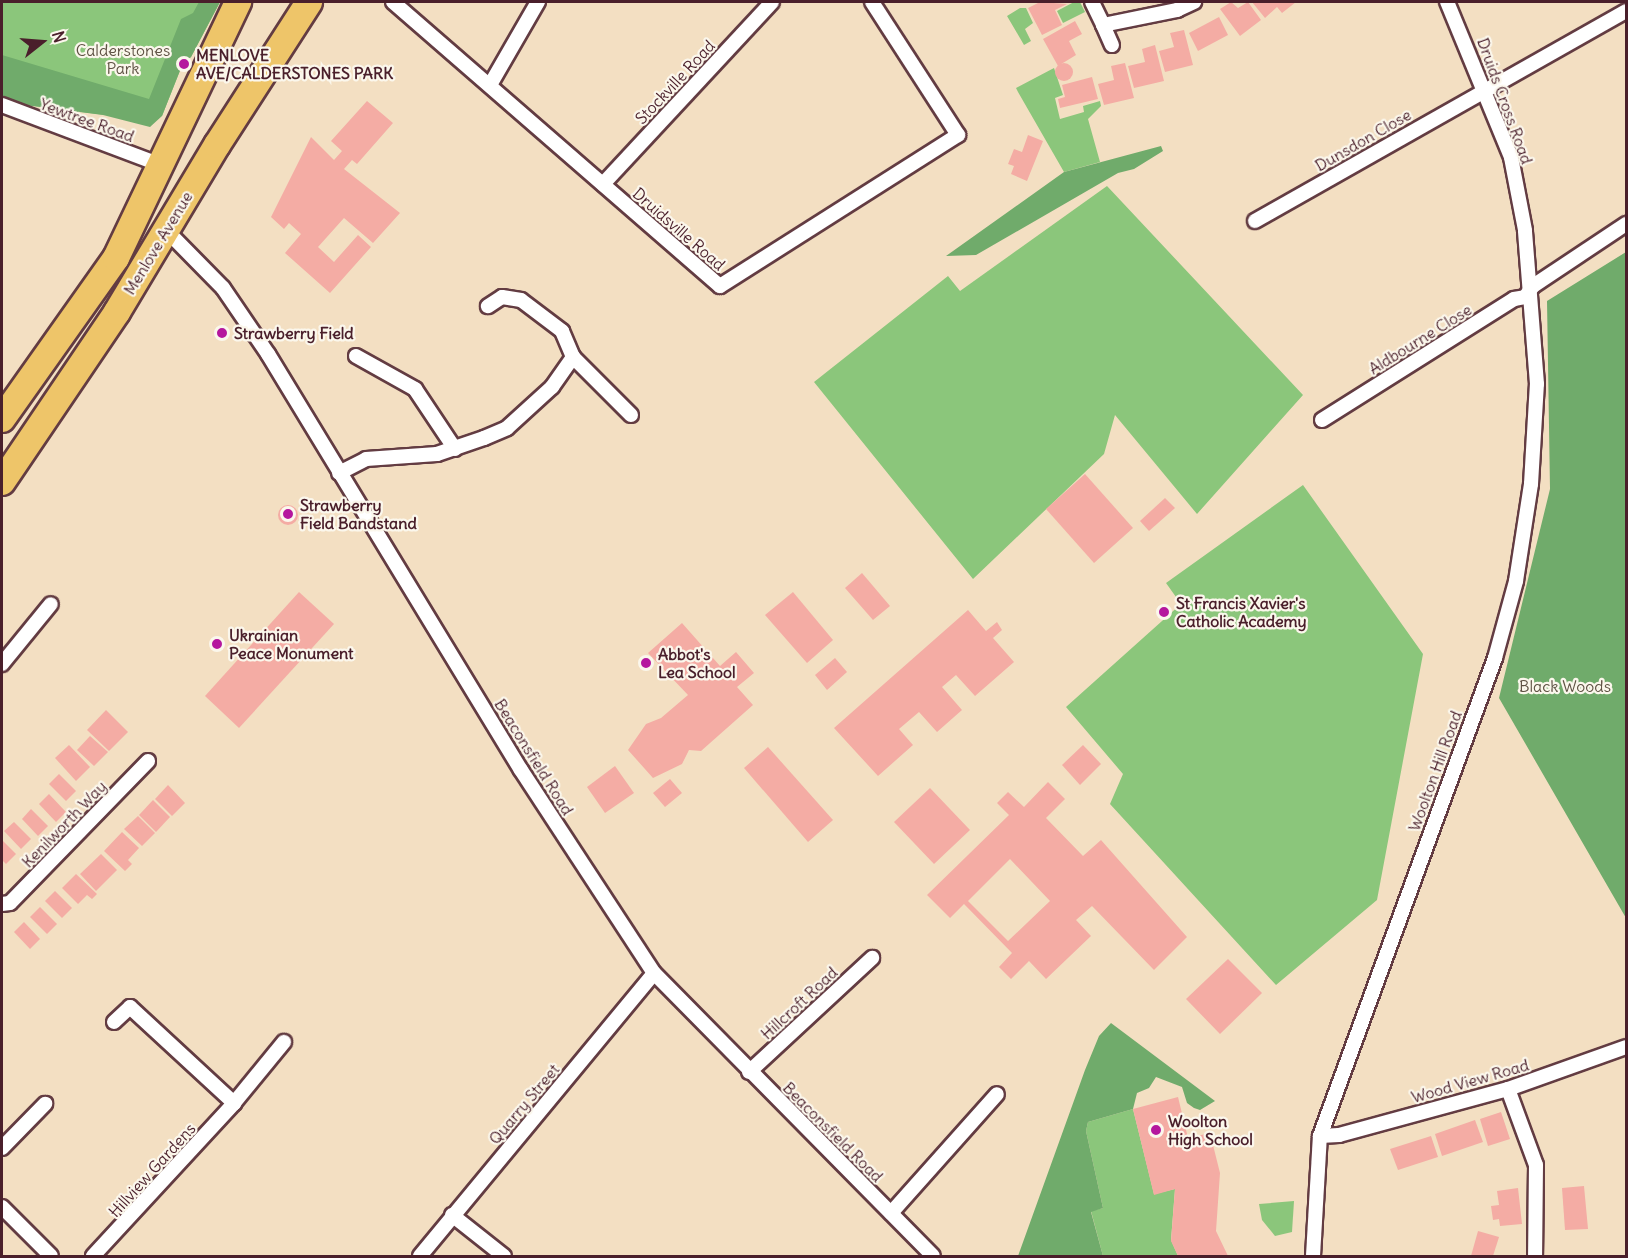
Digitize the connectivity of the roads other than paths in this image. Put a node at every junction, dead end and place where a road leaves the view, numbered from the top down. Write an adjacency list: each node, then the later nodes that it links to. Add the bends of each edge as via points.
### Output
1 (238, 2): 17 (highway, Menlove Avenue)
2 (309, 2): 16 (highway, Menlove Avenue)
3 (393, 2): 13 (street, Druidsville Road)
4 (538, 2): 13 (street)
5 (772, 2): 18 (street, Stockville Road)
6 (872, 2): 18 (street, Druidsville Road, via 958,135 720,286)
7 (1092, 2): 11 (street)
8 (1194, 2): 11 (street, via 1178,10)
9 (1448, 2): 14 (street, Druids Cross Road)
10 (1626, 11): 14 (street, Dunsdon Close)
11 (1103, 25): 12 (street)
12 (1112, 45)
13 (490, 85): 18 (street, Druidsville Road)
14 (1486, 89): 19 (street, Dunsdon Close); 23 (street, Druids Cross Road, via 1511,157)
15 (2, 105): 17 (street, Yewtree Road)
16 (217, 144): 17 (highway, via 180,164); 21 (highway, Menlove Avenue)
17 (161, 165): 21 (highway, via 172,184 174,203); 22 (highway, Menlove Avenue)
18 (603, 184)
19 (1255, 220)
20 (1626, 224): 23 (street, Aldbourne Close)
21 (166, 230): 22 (highway, via 148,232 128,244); 31 (street, Beaconsfield Road, via 223,288 268,354); 32 (highway, Menlove Avenue, via 117,312)
22 (116, 258): 28 (highway, Menlove Avenue)
23 (1533, 286): 29 (street, Aldbourne Close, via 1525,297 1514,299); 47 (street, Woolton Hill Road, via 1537,384 1531,484 1516,581 1495,658)
24 (488, 306): 26 (street, via 502,297 521,300 562,331)
25 (356, 356): 30 (street, via 422,396)
26 (573, 357): 27 (street); 30 (street, via 531,410 507,428)
27 (631, 415)
28 (2, 419)
29 (1322, 420)
30 (455, 449): 31 (street, via 412,458 366,459)
31 (339, 473): 38 (street, Beaconsfield Road, via 521,770)
32 (2, 482)
33 (51, 604): 34 (street)
34 (2, 664)
35 (148, 761): 36 (street, Kenilworth Way, via 10,903)
36 (2, 903)
37 (872, 958): 42 (street, Hillcroft Road)
38 (654, 973): 42 (street, Beaconsfield Road); 51 (street, Quarry Street)
39 (114, 1022): 45 (street, via 130,1007)
40 (284, 1042): 45 (street, Hillview Gardens)
41 (1626, 1047): 43 (street, Wood View Road)
42 (749, 1072): 50 (street, Beaconsfield Road)
43 (1508, 1089): 47 (street, Wood View Road, via 1339,1135); 53 (street, via 1536,1165)
44 (997, 1094): 50 (street)
45 (234, 1103): 55 (street, Hillview Gardens)
46 (45, 1104): 48 (street)
47 (1320, 1136): 58 (street, Woolton Hill Road)
48 (2, 1148)
49 (2, 1207): 54 (street)
50 (891, 1213): 52 (street, Beaconsfield Road)
51 (452, 1215): 56 (street, Quarry Street); 57 (street)
52 (925, 1254)
53 (1535, 1256)
54 (51, 1257)
55 (93, 1257)
56 (420, 1257)
57 (504, 1257)
58 (1313, 1257)

